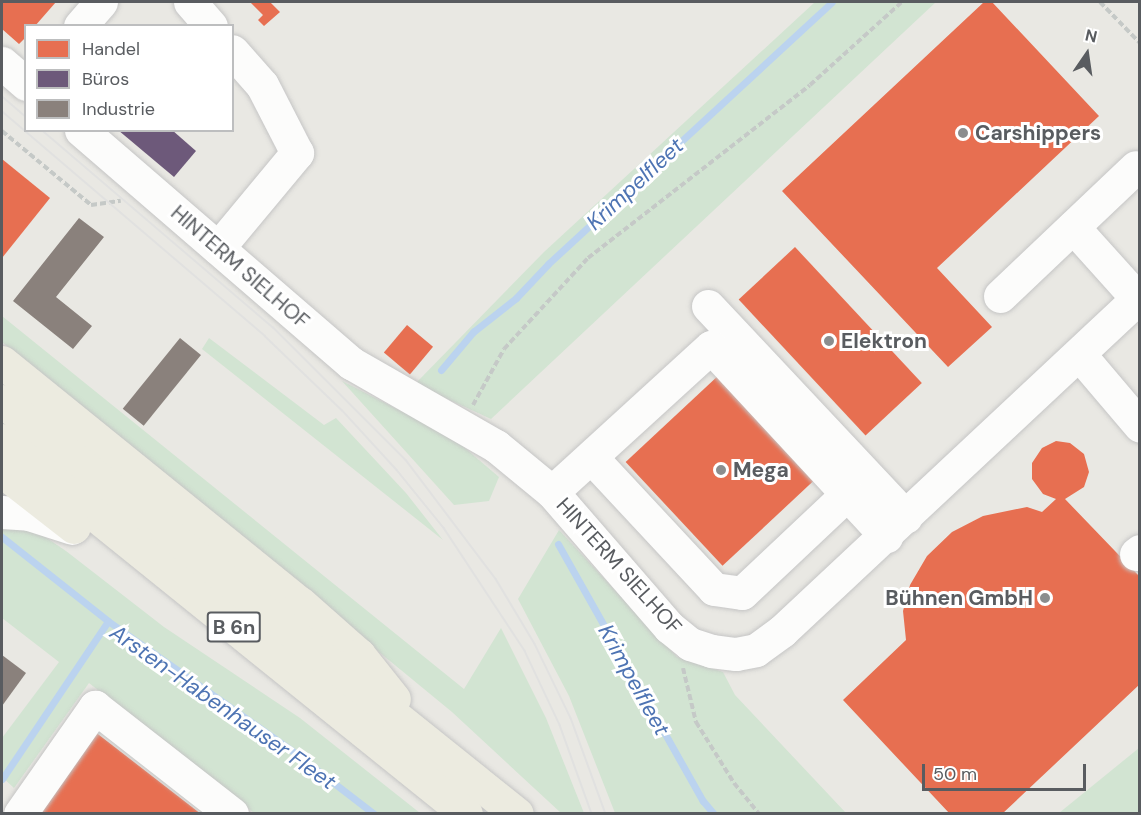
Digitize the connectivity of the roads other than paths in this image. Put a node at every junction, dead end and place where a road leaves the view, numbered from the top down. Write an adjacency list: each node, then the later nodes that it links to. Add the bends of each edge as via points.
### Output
1 (101, 2): 3 (street)
2 (190, 2): 4 (street)
3 (82, 24)
4 (208, 24)
5 (234, 53): 11 (street, via 262,85 297,153)
6 (2, 63): 7 (street)
7 (24, 82)
8 (83, 132): 11 (street, HINTERM SIELHOF)
9 (1136, 167): 10 (street)
10 (1072, 227): 12 (street); 13 (street)
11 (218, 248): 22 (street, HINTERM SIELHOF, via 351,363 463,424)
12 (1000, 296)
13 (1138, 297): 15 (street, HINTERM SIELHOF)
14 (708, 306): 25 (street)
15 (1079, 354): 18 (street); 25 (street, HINTERM SIELHOF)
16 (2, 362): 28 (highway, via 359,655)
17 (2, 401): 28 (highway, B 6n)
18 (1140, 426)
19 (2, 440): 27 (highway, B 6n)
20 (591, 457): 22 (street); 23 (street, via 714,589 742,593); 23 (street, via 711,347)
21 (2, 471): 26 (highway)
22 (552, 492): 25 (street, HINTERM SIELHOF, via 669,627 690,644 736,654 756,650 782,631)
23 (847, 494): 25 (street)
24 (2, 512): 26 (street, via 29,514)
25 (896, 526)
26 (78, 530): 27 (highway, via 221,639)
27 (333, 707): 31 (highway, B 6n)
28 (431, 745): 32 (highway, B 6n)
29 (20, 813): 30 (street, via 95,707)
30 (232, 813)
31 (466, 813)
32 (517, 813)

